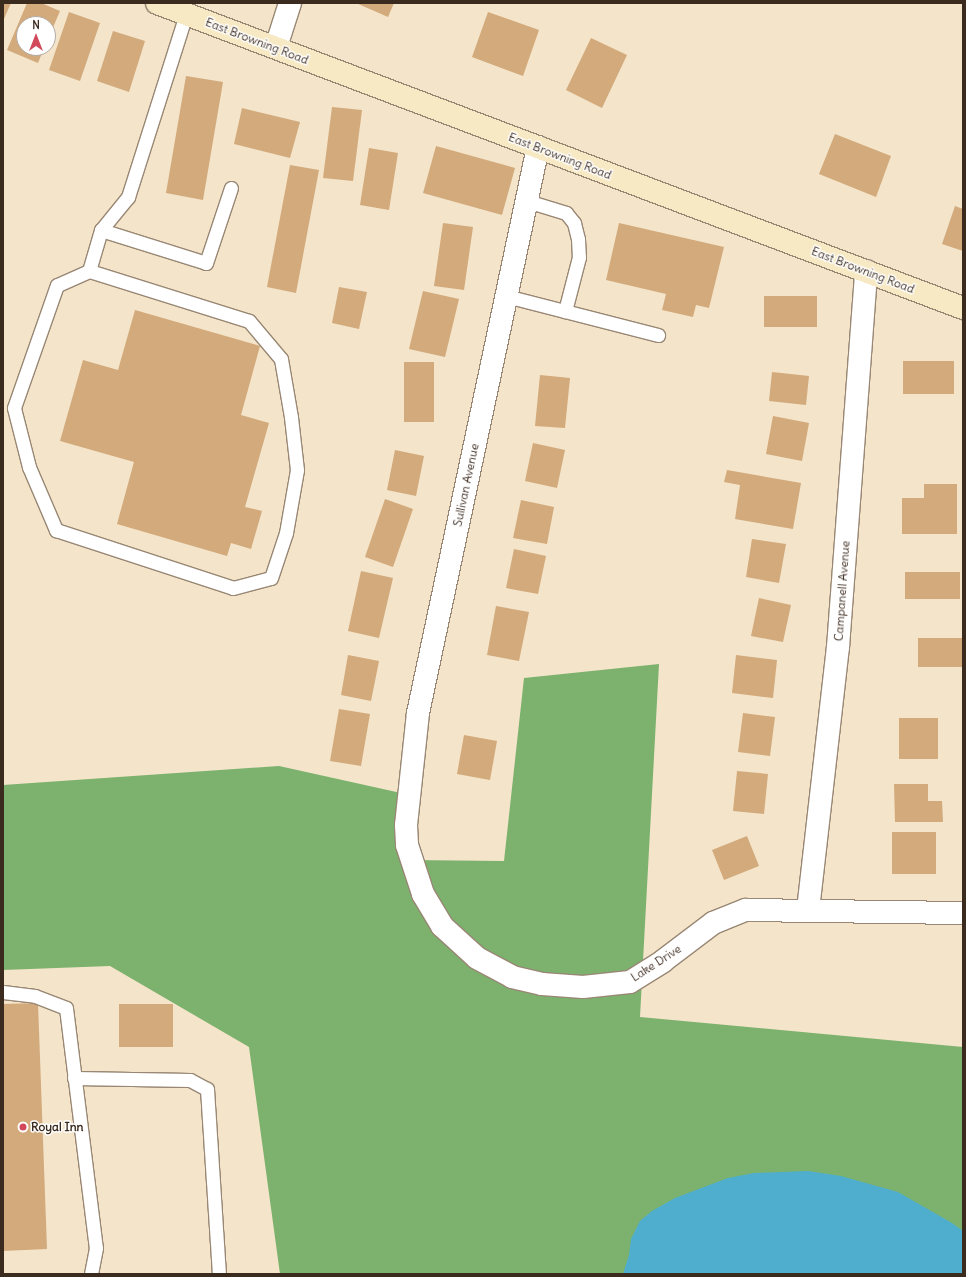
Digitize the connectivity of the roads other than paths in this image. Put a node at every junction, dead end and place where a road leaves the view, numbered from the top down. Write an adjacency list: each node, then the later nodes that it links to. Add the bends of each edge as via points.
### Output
1 (157, 3): 3 (main road, East Browning Road)
2 (290, 3): 4 (street)
3 (186, 14): 4 (main road, East Browning Road); 8 (lane, via 128,197)
4 (276, 48): 5 (main road, East Browning Road)
5 (538, 147): 7 (street, Sullivan Avenue); 10 (main road, East Browning Road)
6 (231, 188): 8 (lane, via 206,263)
7 (527, 201): 11 (street, Sullivan Avenue); 13 (lane, via 566,213 574,223 579,257)
8 (101, 230): 9 (lane)
9 (88, 271): 9 (lane, via 249,321 281,359 297,470 286,533 271,578 232,588 56,530 29,467 14,408 57,285)
10 (866, 271): 12 (main road, East Browning Road); 16 (street, Campanell Avenue, via 838,647)
11 (506, 296): 13 (lane); 15 (street, Sullivan Avenue, via 418,713)
12 (963, 308)
13 (565, 311): 14 (lane)
14 (658, 335)
15 (406, 825): 16 (street, Lake Drive, via 407,845 423,894 442,926 477,958 512,977 542,984 583,987 630,982 714,923 746,910)
16 (808, 910): 17 (street, Lake Drive)
17 (963, 913)
18 (3, 992): 19 (lane, via 35,996 66,1008)
19 (74, 1078): 20 (lane, via 96,1248); 21 (lane, via 190,1080 207,1089)
20 (91, 1274)
21 (219, 1274)

